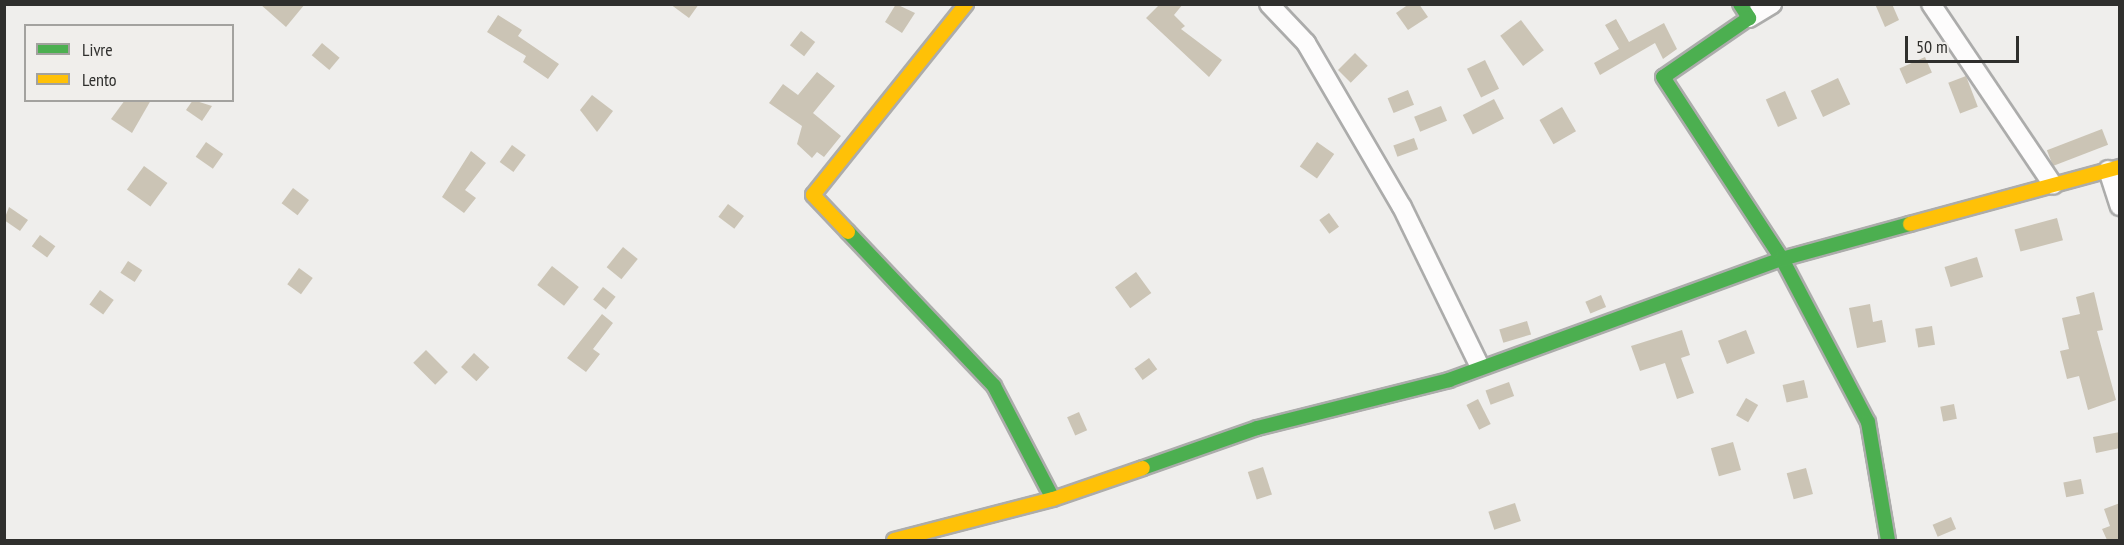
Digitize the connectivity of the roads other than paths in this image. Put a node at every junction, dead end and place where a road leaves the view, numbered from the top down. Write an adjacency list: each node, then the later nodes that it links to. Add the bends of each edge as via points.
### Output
1 (966, 4): 11 (street, via 813,195 994,386)
2 (1269, 4): 10 (street, via 1306,43 1402,207)
3 (1772, 4): 5 (street)
4 (1931, 4): 7 (street)
5 (1745, 11): 9 (street, via 1663,77)
6 (2114, 169): 7 (street); 8 (street)
7 (2053, 185): 9 (street)
8 (2120, 206)
9 (1782, 259): 10 (street); 13 (street, via 1868,422)
10 (1479, 365): 11 (street, via 1449,380 1257,428)
11 (1053, 499): 12 (street)
12 (894, 540)
13 (1888, 540)

